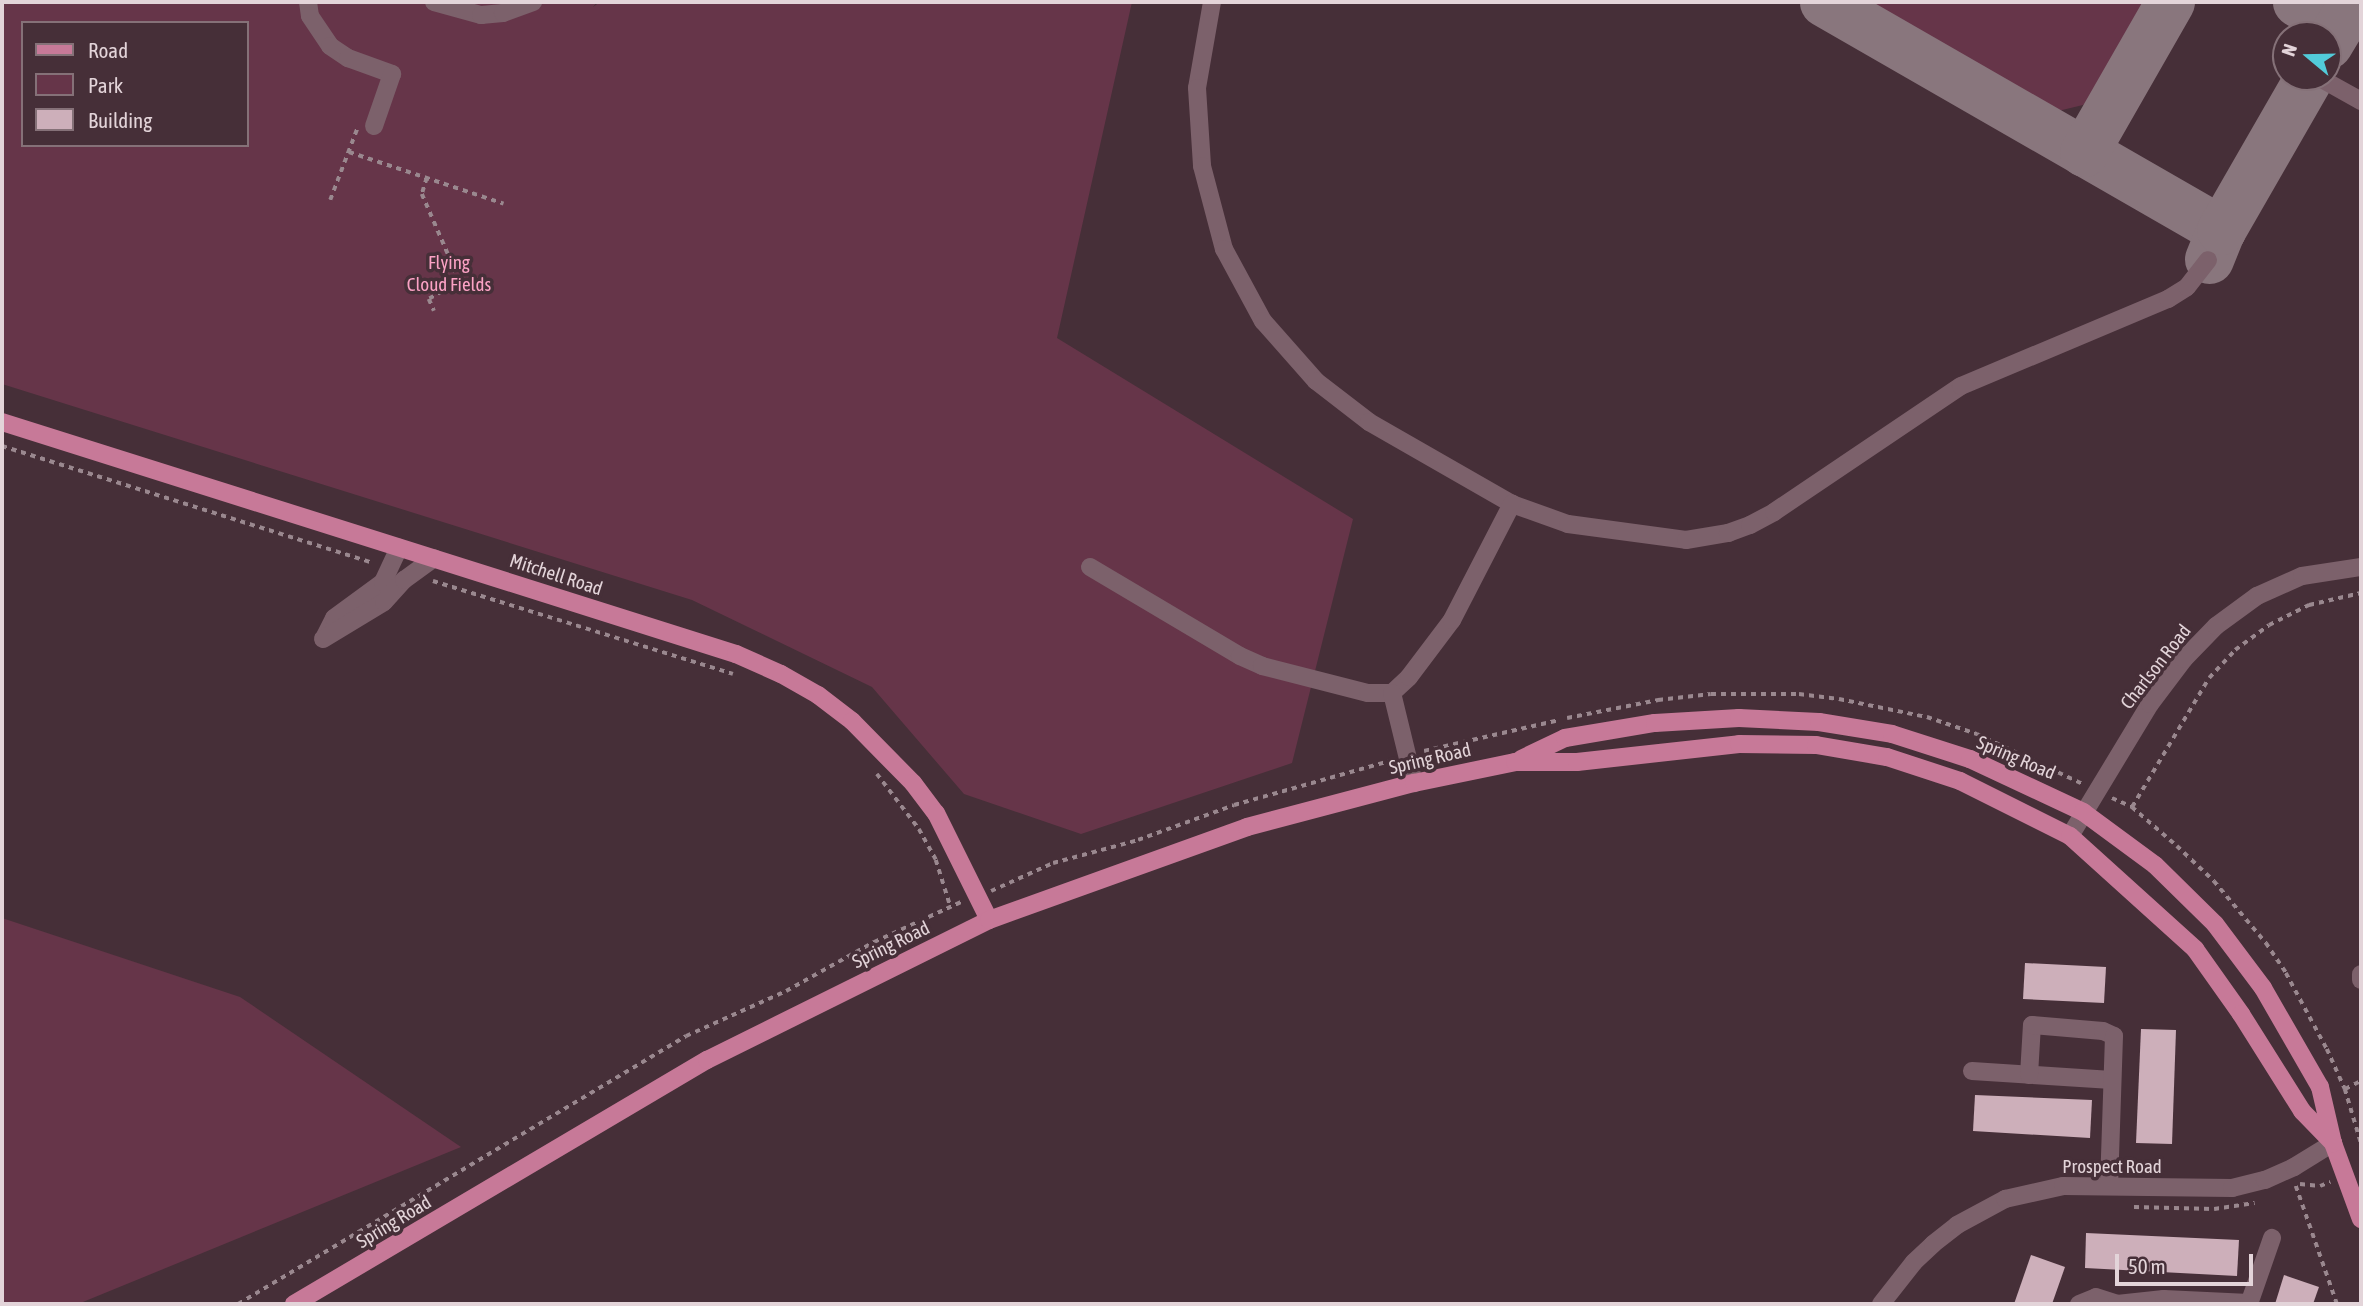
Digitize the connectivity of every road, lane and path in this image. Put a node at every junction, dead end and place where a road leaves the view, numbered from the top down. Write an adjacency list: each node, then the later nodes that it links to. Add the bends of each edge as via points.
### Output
1 (308, 2): 7 (street, via 310,16 330,46 348,58 392,74)
2 (434, 2): 3 (street, via 481,15)
3 (533, 2)
4 (1212, 2): 16 (street, via 1198,88 1202,166 1224,249 1263,321 1339,401)
5 (2342, 90): 6 (street)
6 (2361, 101)
7 (368, 121): 8 (path)
8 (349, 152): 9 (path); 10 (path)
9 (428, 178): 11 (path); 13 (path, via 422,194 460,282 429,299)
10 (330, 200)
11 (504, 204)
12 (2208, 260): 16 (street, via 2187,287 2168,299 1961,386 1774,512 1728,533 1663,539 1568,524)
13 (434, 311)
14 (2, 422): 17 (main road, Mitchell Road)
15 (2, 446): 21 (path)
16 (1512, 504): 25 (street, via 1452,620)
17 (399, 547): 18 (main road, Mitchell Road); 21 (street)
18 (434, 558): 22 (street); 34 (main road, Mitchell Road, via 736,654 818,695 852,721 913,783 936,813)
19 (1090, 567): 25 (street, via 1251,661 1368,693)
20 (2361, 567): 30 (street, Charlson Road, via 2302,576 2257,596 2216,626 2150,704)
21 (391, 569): 22 (street, via 375,590 334,618 323,639 384,601)
22 (413, 574): 24 (path)
23 (2361, 593): 31 (path, via 2309,606 2269,625 2235,650 2209,677)
24 (743, 678)
25 (1392, 693): 26 (street)
26 (1408, 755): 29 (street); 30 (path, via 1658,700 1711,694 1799,694 1877,705 1952,725); 34 (path, via 1053,863)
27 (1515, 762): 29 (main road, Spring Road); 32 (main road, Spring Road, via 1565,738 1655,723 1740,718 1819,722 1892,734 1970,760); 33 (main road, Spring Road, via 1577,762 1739,744 1816,745 1886,757 1960,780)
28 (870, 764): 35 (path, via 919,829 936,860)
29 (1414, 783): 36 (main road, Spring Road, via 1247,827)
30 (2096, 790): 31 (path); 32 (street, Charlson Road)
31 (2132, 807): 43 (path, via 2214,881 2266,943 2306,1010)
32 (2083, 812): 33 (street, Charlson Road); 44 (main road, Spring Road, via 2155,865 2215,924 2255,977 2320,1087)
33 (2070, 836): 44 (main road, Spring Road, via 2195,949 2302,1111)
34 (976, 898): 35 (path); 36 (main road, Mitchell Road)
35 (950, 905): 55 (path, via 786,991 686,1036)
36 (989, 920): 54 (main road, Spring Road, via 707,1060)
37 (2361, 974): 38 (street)
38 (2361, 980)
39 (1972, 1071): 40 (street)
40 (2029, 1075): 41 (street); 41 (street, via 2032,1025 2114,1036)
41 (2112, 1080): 48 (street)
42 (2361, 1082): 43 (path)
43 (2344, 1089): 45 (path)
44 (2333, 1143): 46 (main road, Spring Road); 48 (street, Prospect Road, via 2265,1180 2232,1188)
45 (2361, 1143)
46 (2345, 1176): 47 (path, via 2320,1186); 52 (main road, Spring Road)
47 (2295, 1184): 49 (path); 62 (path)
48 (2109, 1185): 58 (street, Prospect Road, via 2063,1185 2032,1191 1982,1210 1933,1244)
49 (2285, 1189)
50 (2265, 1200): 51 (path, via 2214,1209)
51 (2126, 1206)
52 (2361, 1219)
53 (2272, 1238): 61 (street)
54 (335, 1283): 56 (main road, Spring Road); 57 (main road, Spring Road)
55 (238, 1304)
56 (294, 1304)
57 (311, 1304)
58 (1881, 1304)
59 (2079, 1304): 60 (street, via 2096,1297)
60 (2117, 1304): 61 (street, via 2164,1299)
61 (2249, 1304)
62 (2337, 1304)

